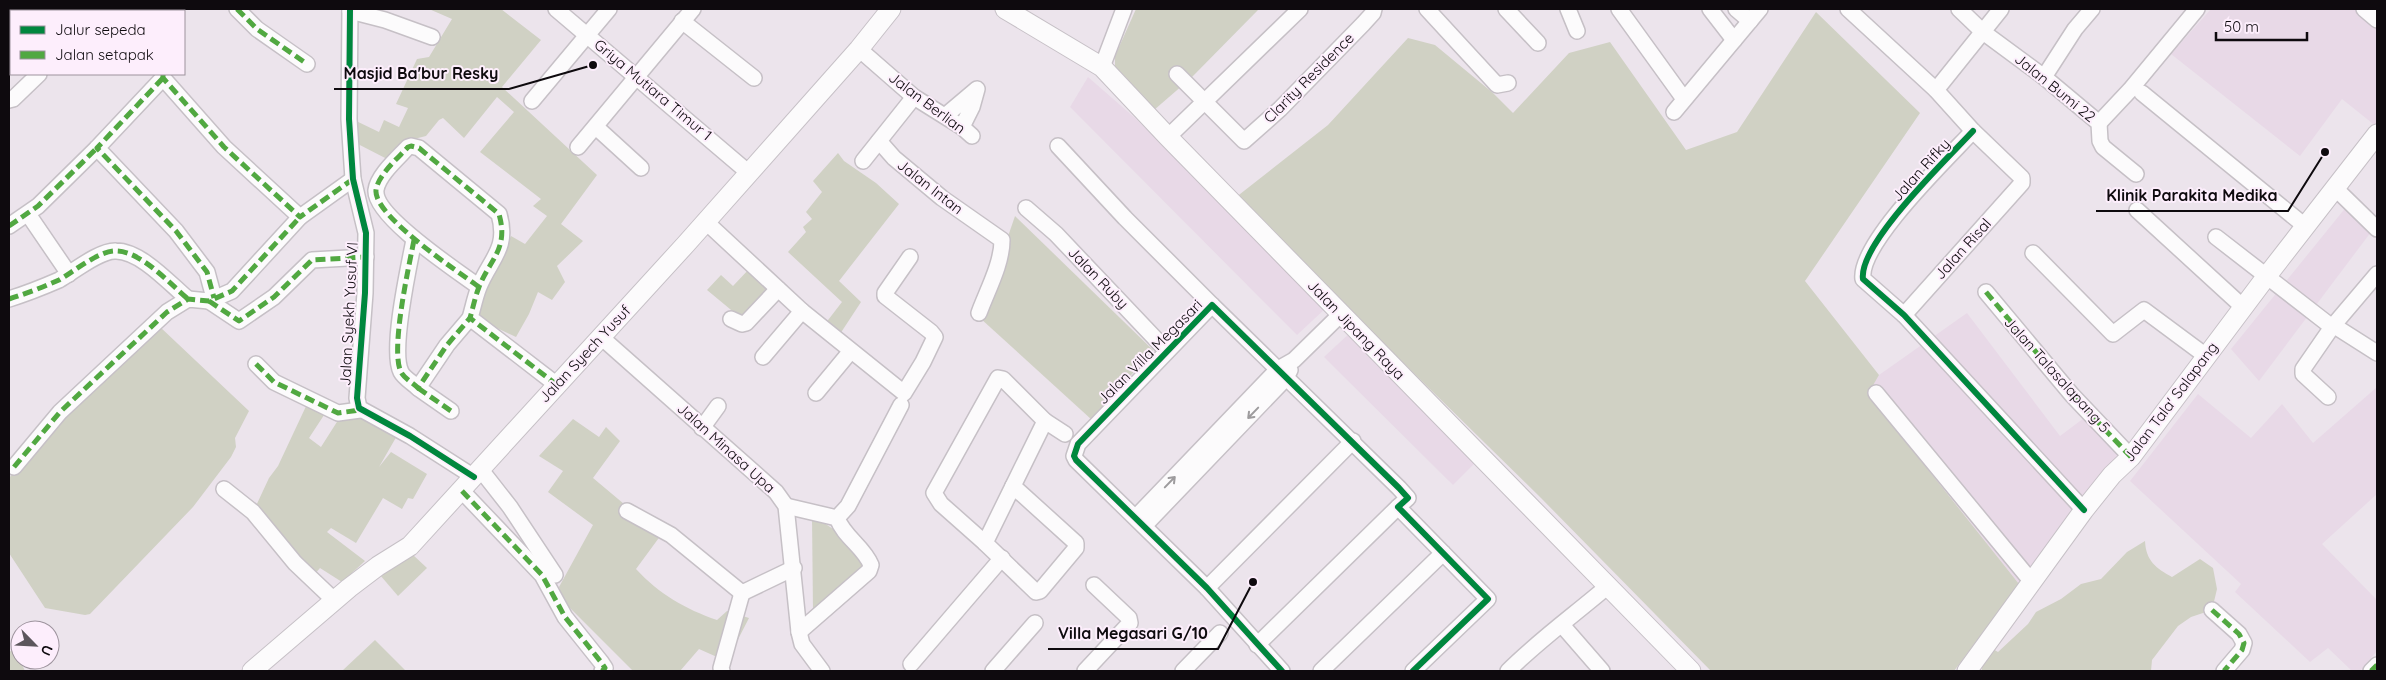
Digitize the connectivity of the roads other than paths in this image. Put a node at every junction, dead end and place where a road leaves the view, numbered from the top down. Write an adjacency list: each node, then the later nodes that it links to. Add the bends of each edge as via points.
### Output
1 (237, 9): 34 (street, via 262,33)
2 (556, 9): 29 (street, Griya Mutiara Timur 1)
3 (609, 9): 29 (street)
4 (692, 9): 25 (street)
5 (891, 9): 33 (main road, Jalan Syech Yusuf)
6 (1005, 9): 35 (main road, Jalan Jipang Raya)
7 (1124, 9): 35 (street)
8 (1300, 9): 49 (street)
9 (1374, 9): 49 (street, Clarity Residence, via 1280,109 1244,141)
10 (1427, 9): 42 (street, via 1497,84)
11 (1506, 9): 32 (street)
12 (1568, 9): 27 (street)
13 (1619, 9): 46 (street)
14 (1710, 9): 31 (street)
15 (1736, 9): 26 (street)
16 (1760, 9): 26 (street)
17 (1848, 9): 43 (street)
18 (1959, 9): 28 (street, Jalan Bumi 22)
19 (2001, 9): 28 (street)
20 (2092, 9): 40 (street, via 2074,29)
21 (2197, 9): 52 (street)
22 (2364, 9): 24 (street)
23 (350, 10): 30 (street); 65 (street, Jalan Syekh Yusuf VI, via 349,119)
24 (2377, 20)
25 (682, 21): 39 (street); 41 (street)
26 (1750, 22): 31 (street)
27 (1577, 31)
28 (1983, 32): 40 (street, Jalan Bumi 22); 43 (street)
29 (587, 36): 39 (street, Griya Mutiara Timur 1); 48 (street)
30 (432, 37)
31 (1734, 40): 46 (street)
32 (1538, 43)
33 (860, 49): 45 (street, Jalan Berlian); 63 (main road, Jalan Syech Yusuf)
34 (307, 64)
35 (1102, 67): 56 (main road, Jalan Jipang Raya)
36 (1177, 74): 49 (street)
37 (38, 75): 47 (street, via 14,99)
38 (163, 76): 60 (street); 70 (street, via 224,147)
39 (637, 76): 53 (street); 63 (street, Griya Mutiara Timur 1)
40 (2044, 76): 52 (street, Jalan Bumi 22)
41 (754, 78)
42 (1508, 83)
43 (1936, 90): 54 (street)
44 (2142, 93): 73 (street)
45 (914, 96): 51 (street, Jalan Berlian); 57 (street)
46 (1684, 99): 50 (street)
47 (9, 100)
48 (532, 101)
49 (1207, 104): 56 (street)
50 (1674, 112)
51 (945, 116): 51 (street, Jalan Berlian, via 967,132 977,89)
52 (2099, 123): 64 (street, Jalan Bumi 22, via 2100,141 2104,148)
53 (596, 127): 59 (street); 62 (street)
54 (1973, 131): 94 (street, Jalan Rifky, via 1905,205 1864,264 1863,279); 94 (street, Jalan Risal, via 2018,173 2022,183)
55 (2377, 134): 66 (main road, Jalan Tala' Salapang)
56 (1170, 140): 93 (main road, Jalan Jipang Raya)
57 (879, 141): 61 (street); 92 (street, Jalan Intan, via 894,158 1002,240)
58 (1058, 146): 89 (street)
59 (578, 147)
60 (97, 148): 69 (street); 88 (street, via 176,231 207,272)
61 (863, 161)
62 (641, 168)
63 (749, 172): 71 (main road, Jalan Syech Yusuf)
64 (2136, 174)
65 (353, 179): 70 (street); 79 (street, Jalan Syekh Yusuf VI, via 366,233)
66 (2335, 188): 73 (main road, Jalan Tala' Salapang); 74 (street)
67 (1026, 208): 99 (street, Jalan Ruby, via 1056,234)
68 (2136, 210): 90 (street)
69 (28, 214): 72 (street); 80 (street)
70 (300, 217): 88 (street, via 238,286)
71 (705, 221): 84 (street); 98 (main road, Jalan Syech Yusuf)
72 (9, 226)
73 (2305, 226): 82 (main road, Jalan Tala' Salapang)
74 (2377, 229)
75 (2216, 237): 82 (street)
76 (414, 240): 83 (street); 83 (street, via 384,209 376,192 380,179 412,146 419,148 499,214 502,225 500,248); 107 (street, via 400,323 398,358 401,372)
77 (2033, 253): 102 (street, via 2113,334 2144,310)
78 (910, 256): 100 (street, via 885,292 887,298 934,337 914,378 904,393)
79 (366, 257): 88 (street, via 312,260 274,297 239,321); 113 (street, Jalan Syekh Yusuf VI, via 357,392)
80 (70, 274): 86 (street); 87 (street, via 105,254 118,251 146,263)
81 (2377, 274): 97 (street)
82 (2266, 277): 90 (main road, Jalan Tala' Salapang); 97 (street)
83 (479, 287): 95 (street)
84 (778, 289): 91 (street); 96 (street, via 746,323)
85 (1986, 292): 119 (street, Jalan Talasalapang 5, via 2072,395)
86 (9, 299)
87 (188, 299): 88 (street); 120 (street, via 167,312 60,412)
88 (212, 300)
89 (1212, 305): 99 (street, Jalan Villa Megasari); 105 (street, Jalan Villa Megasari)
90 (2242, 308): 102 (main road, Jalan Tala' Salapang)
91 (802, 311): 100 (street); 103 (street)
92 (978, 313)
93 (1341, 314): 105 (street); 138 (main road, Jalan Jipang Raya)
94 (1904, 315): 128 (street)
95 (470, 318): 106 (street); 107 (street)
96 (731, 319)
97 (2333, 326): 101 (street); 110 (street, via 2306,362 2303,374)
98 (601, 337): 106 (main road, Jalan Syech Yusuf); 116 (street, Jalan Minasa Upa)
99 (1167, 351): 130 (street, Jalan Villa Megasari, via 1074,450 1076,460)
100 (850, 352): 108 (street)
101 (2377, 354)
102 (2206, 356): 119 (main road, Jalan Tala' Salapang)
103 (763, 357)
104 (256, 364): 113 (street, via 280,386 338,413)
105 (1282, 373): 118 (street, Jalan Villa Megasari); 130 (street)
106 (557, 384): 121 (main road, Jalan Syech Yusuf)
107 (418, 388): 114 (street)
108 (816, 393)
109 (1876, 393): 136 (street)
110 (2328, 397)
111 (901, 405): 129 (street, via 848,506)
112 (718, 406): 116 (street)
113 (360, 410): 121 (street)
114 (451, 411)
115 (1044, 421): 117 (street); 122 (street); 131 (street, via 1003,379 998,378 934,493 940,504)
116 (702, 428): 126 (street, Jalan Minasa Upa, via 776,492)
117 (1065, 434)
118 (1352, 441): 125 (street, Jalan Villa Megasari); 139 (street)
119 (2131, 457): 128 (main road, Jalan Tala' Salapang)
120 (10, 466)
121 (478, 473): 124 (main road, Jalan Syech Yusuf); 135 (street, via 510,508)
122 (1013, 486): 131 (street); 133 (street, via 1073,539 1076,548 1036,592)
123 (224, 489): 141 (street, via 253,512 295,563)
124 (462, 491): 141 (main road, Jalan Syech Yusuf, via 410,546 378,566); 151 (street, via 542,575 565,617 602,662)
125 (1408, 504): 132 (street, Jalan Villa Megasari); 147 (street)
126 (786, 506): 129 (street); 134 (street, Jalan Minasa Upa)
127 (628, 510): 140 (street, via 671,535)
128 (2084, 510): 136 (main road, Jalan Tala' Salapang)
129 (837, 518): 145 (street, via 871,565 869,571)
130 (1140, 521): 139 (street, Jalan Villa Megasari)
131 (985, 543): 133 (street)
132 (1443, 553): 158 (street); 159 (street, Jalan Villa Megasari, via 1488,599)
133 (1002, 558): 149 (street)
134 (794, 568): 140 (street); 145 (street, Jalan Minasa Upa)
135 (555, 575)
136 (2032, 582): 163 (main road, Jalan Tala' Salapang)
137 (1094, 585): 155 (street, via 1130,622)
138 (1608, 586): 144 (street); 162 (main road, Jalan Jipang Raya)
139 (1207, 588): 147 (street, Jalan Villa Megasari)
140 (742, 593): 152 (street)
141 (335, 601): 150 (main road, Jalan Syech Yusuf)
142 (2212, 610): 164 (street, via 2239,634 2244,643)
143 (1035, 623): 154 (street)
144 (1562, 625): 160 (street, via 1538,641); 161 (street)
145 (799, 632): 153 (street, Jalan Minasa Upa, via 802,644)
146 (1220, 633): 156 (street)
147 (1258, 645): 157 (street, Jalan Villa Megasari)
148 (2377, 665): 165 (street)
149 (910, 669)
150 (252, 671)
151 (602, 671)
152 (722, 671)
153 (822, 671)
154 (992, 671)
155 (1085, 671)
156 (1183, 671)
157 (1282, 671)
158 (1321, 671)
159 (1413, 671)
160 (1508, 671)
161 (1602, 671)
162 (1691, 671)
163 (1967, 671)
164 (2224, 671)
165 (2371, 671)

